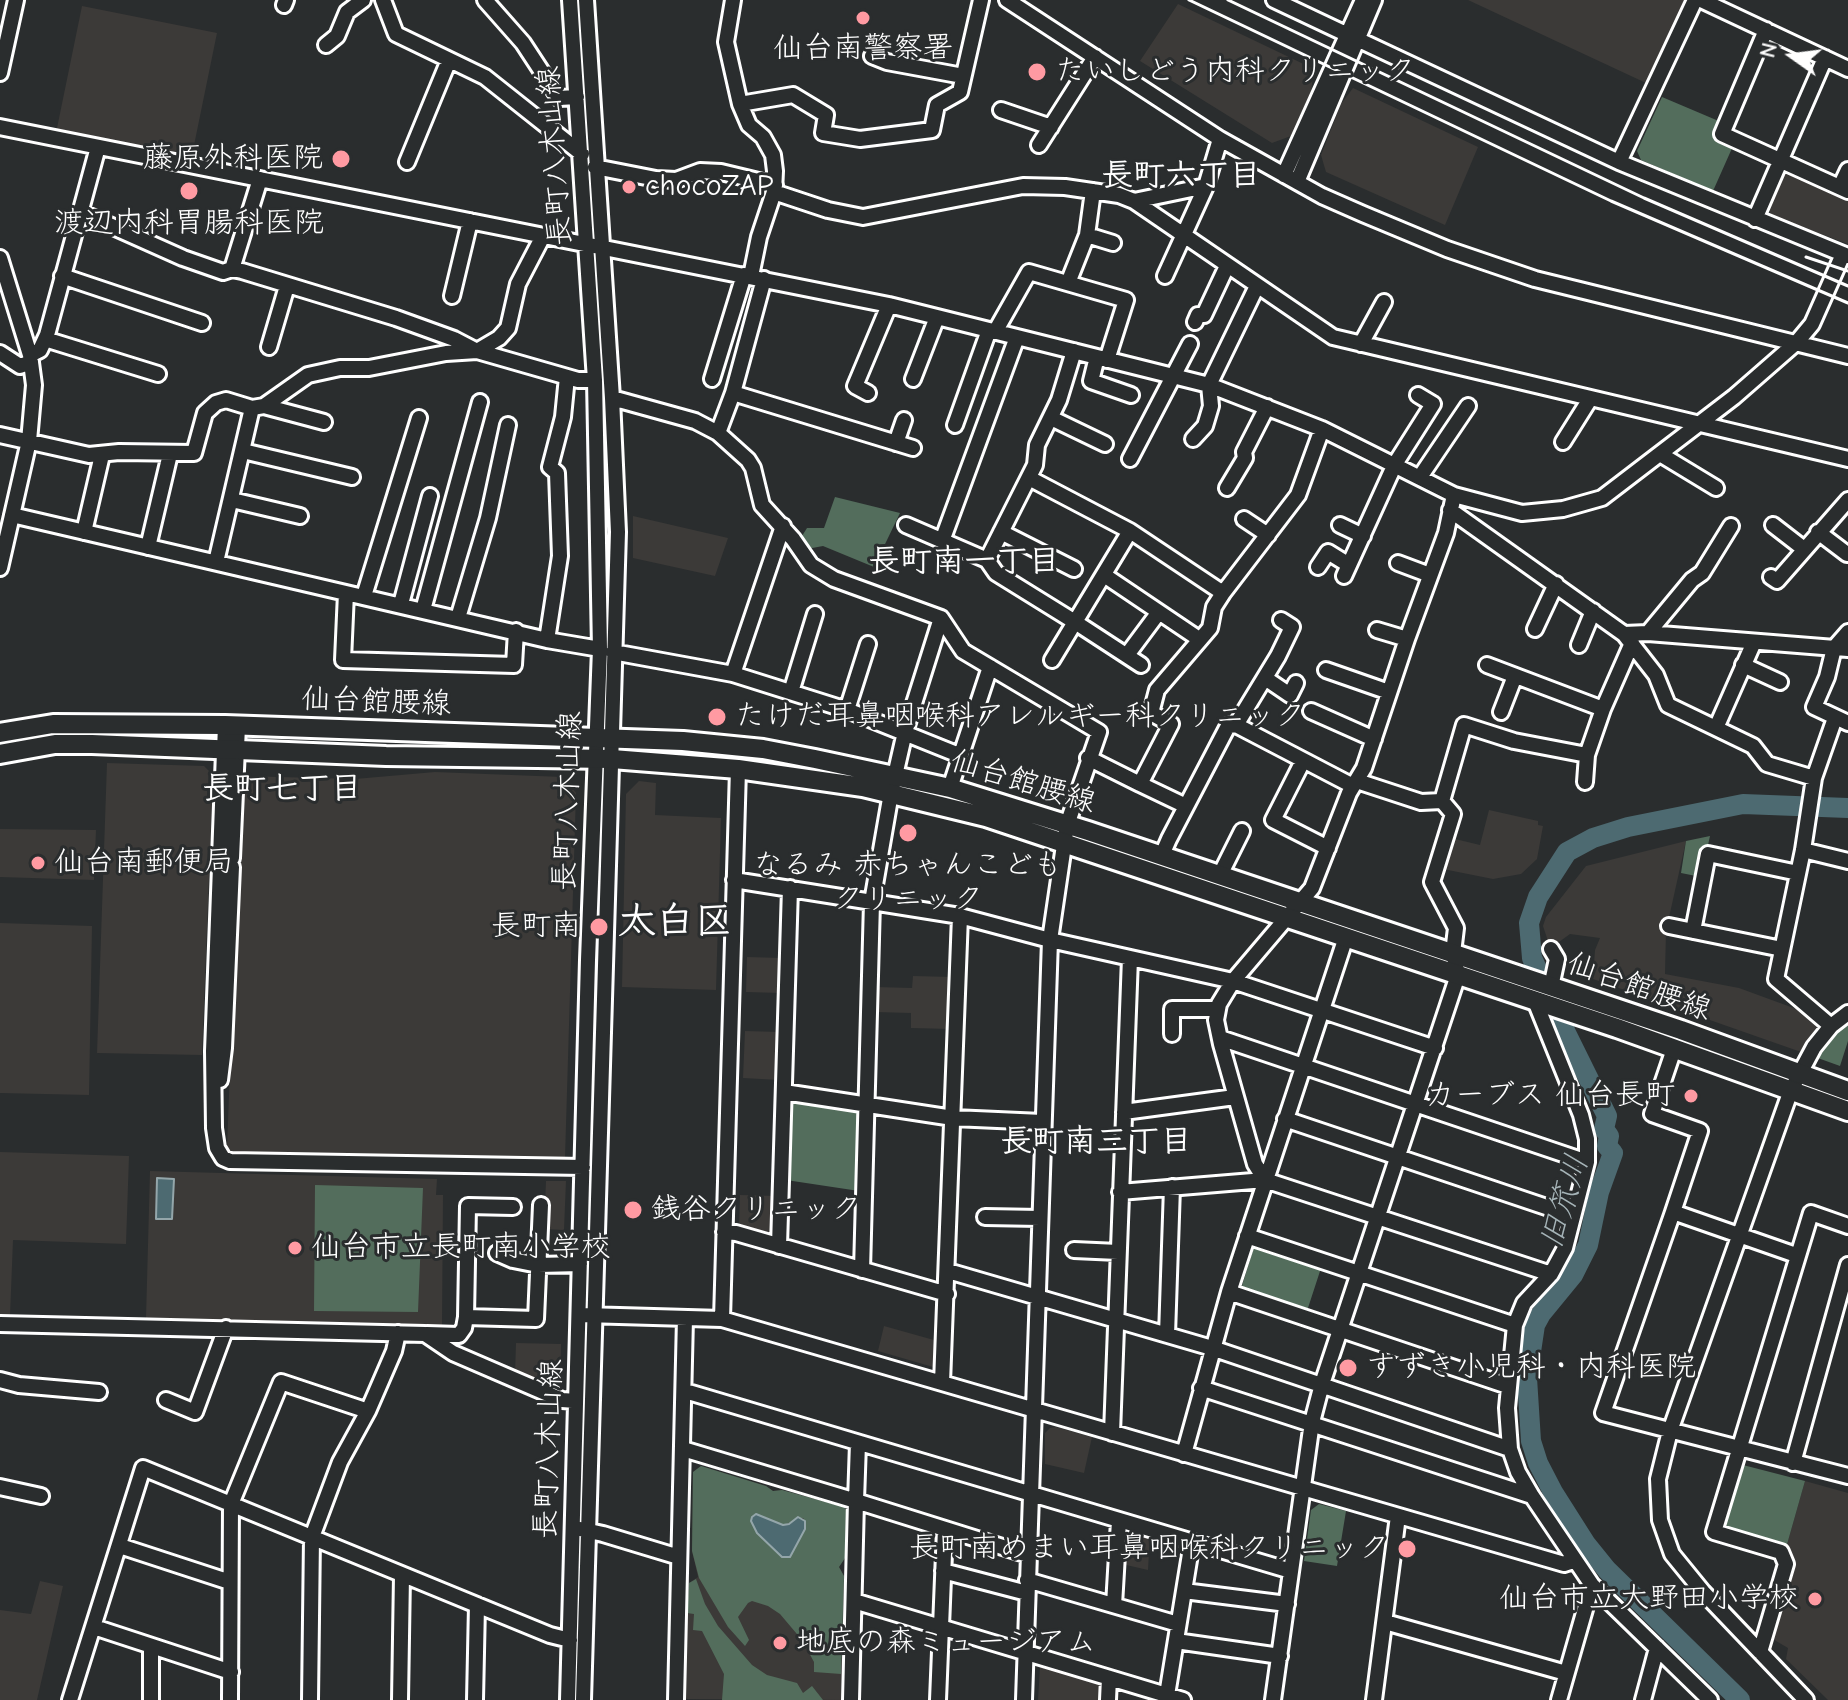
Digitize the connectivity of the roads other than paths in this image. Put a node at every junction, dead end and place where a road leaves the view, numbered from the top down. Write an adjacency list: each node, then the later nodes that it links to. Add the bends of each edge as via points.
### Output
1 (16, 0): 23 (street)
2 (363, 0): 17 (street, via 347,12 337,36)
3 (485, 0): 25 (street, via 523,43 559,98)
4 (557, 0): 14 (street)
5 (586, 0): 37 (street)
6 (733, 0): 26 (street, via 726,42)
7 (981, 0): 24 (street)
8 (1007, 0): 19 (street)
9 (1274, 0): 16 (street)
10 (1363, 0): 16 (street)
11 (1374, 0): 16 (street)
12 (1698, 0): 15 (street); 36 (street)
13 (388, 3): 21 (street, via 396,34)
14 (571, 5): 25 (street, 長町八木山線)
15 (1766, 30): 20 (street); 34 (street, via 1722,134)
16 (1352, 37): 36 (street); 39 (street)
17 (326, 45)
18 (872, 56): 24 (street)
19 (1095, 57): 29 (street); 30 (street)
20 (1825, 58): 22 (street); 34 (street)
21 (449, 60): 33 (street, via 485,77); 35 (street)
22 (1848, 69)
23 (0, 73)
24 (963, 76): 26 (street, via 960,92 937,105 932,130 918,132 860,139 823,133 826,115 793,95)
25 (577, 97): 33 (street, 長町八木山線)
26 (740, 104): 42 (street, via 773,155)
27 (1001, 110): 29 (street)
28 (0, 127): 32 (street)
29 (1051, 127): 31 (street)
30 (1220, 139): 39 (street); 41 (street)
31 (1039, 145)
32 (98, 147): 40 (street); 46 (street)
33 (582, 154): 53 (street, 長町八木山線)
34 (1782, 161): 43 (street); 47 (street)
35 (407, 162)
36 (1619, 162): 47 (street)
37 (595, 167): 42 (street, via 676,180 700,171 721,172); 53 (street)
38 (1848, 170): 43 (street)
39 (1291, 178): 73 (street, via 1400,230 1535,279)
40 (260, 179): 48 (street); 57 (street)
41 (1206, 186): 45 (street); 50 (street)
42 (775, 189): 44 (street, via 863,217 1023,186); 60 (street)
43 (1844, 189)
44 (1093, 191): 45 (street); 49 (street)
45 (1134, 201): 50 (street)
46 (80, 212): 57 (street, via 183,258 223,272); 58 (street)
47 (1755, 219): 54 (street)
48 (470, 221): 51 (street); 64 (street)
49 (1087, 235): 52 (street); 61 (street)
50 (1182, 235): 56 (street); 59 (street)
51 (543, 236): 53 (street); 77 (street, via 518,284 508,328)
52 (1113, 243)
53 (594, 246): 60 (street); 88 (street, 長町八木山線); 94 (street)
54 (1846, 255): 73 (street, via 1812,324)
55 (0, 258): 81 (street)
56 (1227, 266): 63 (street); 68 (street, via 1204,315)
57 (232, 269): 62 (street)
58 (62, 276): 69 (street); 72 (street)
59 (1165, 276)
60 (753, 277): 66 (street); 86 (street); 90 (street)
61 (1068, 283): 70 (street, via 1023,271); 82 (street, via 1126,300)
62 (287, 286): 76 (street); 77 (street, via 396,318)
63 (1257, 286): 75 (street, via 1333,337); 89 (street)
64 (452, 296)
65 (1384, 302): 75 (street)
66 (889, 305): 67 (street); 91 (street, via 855,386)
67 (937, 317): 70 (street); 87 (street)
68 (1195, 322)
69 (202, 323)
70 (992, 331): 71 (street); 100 (street)
71 (1017, 337): 78 (street); 149 (street)
72 (45, 339): 81 (street); 83 (street)
73 (1797, 342): 80 (street); 105 (street)
74 (1190, 344): 84 (street)
75 (1361, 344): 95 (street)
76 (269, 347)
77 (477, 351): 85 (street); 98 (street, via 318,371)
78 (1074, 351): 82 (street); 102 (street)
79 (0, 353): 81 (street, via 20,366)
80 (1848, 356)
81 (30, 358): 111 (street, via 34,409)
82 (1102, 358): 84 (street); 92 (street, via 1091,381)
83 (158, 374)
84 (1174, 376): 89 (street); 120 (street)
85 (567, 377): 88 (street); 183 (street, via 550,467 557,473 560,556)
86 (712, 379)
87 (913, 379)
88 (595, 380): 127 (street, 長町八木山線)
89 (1209, 385): 99 (street); 110 (street, via 1210,416)
90 (733, 393): 108 (street); 113 (street)
91 (868, 393)
92 (1131, 395)
93 (1418, 395): 122 (street, via 1433,404)
94 (612, 398): 108 (street, via 695,421); 126 (street)
95 (1590, 399): 105 (street); 112 (street)
96 (480, 402): 167 (street)
97 (1468, 406): 124 (street)
98 (258, 407): 104 (street); 116 (street); 117 (street, via 216,403 205,413 194,453)
99 (1267, 407): 107 (street); 128 (street)
100 (954, 414)
101 (419, 418): 165 (street)
102 (1051, 418): 114 (street); 125 (street)
103 (904, 420): 113 (street)
104 (324, 422)
105 (1699, 423): 118 (street); 121 (street)
106 (508, 425): 171 (street)
107 (1322, 429): 122 (street); 147 (street, via 1298,495)
108 (718, 433): 141 (street, via 748,460 759,499)
109 (0, 435): 111 (street)
110 (1193, 439)
111 (29, 441): 119 (street); 135 (street)
112 (1563, 442)
113 (896, 443): 115 (street)
114 (1105, 444)
115 (913, 448)
116 (243, 451): 123 (street); 132 (street)
117 (170, 454): 119 (street); 150 (street)
118 (1660, 454): 129 (street); 130 (street, via 1602,498 1563,509 1522,513)
119 (102, 455): 144 (street)
120 (1130, 459)
121 (1846, 461)
122 (1395, 464): 124 (street); 148 (street)
123 (352, 477)
124 (1420, 477): 130 (street)
125 (1029, 478): 143 (street); 145 (street)
126 (616, 485): 127 (street); 188 (street, via 618,532)
127 (599, 486): 188 (street, 長町八木山線)
128 (1227, 488)
129 (1716, 488)
130 (1454, 495): 134 (street)
131 (430, 496): 166 (street)
132 (232, 500): 136 (street); 154 (street)
133 (1848, 500): 146 (street)
134 (1450, 510): 160 (street); 162 (street)
135 (12, 515): 144 (street); 157 (street)
136 (300, 516)
137 (1244, 519): 147 (street)
138 (906, 525): 149 (street)
139 (1340, 525): 148 (street)
140 (1773, 525): 151 (street)
141 (783, 526): 172 (street, via 811,565 834,579); 196 (street)
142 (1731, 526): 179 (street, via 1702,573)
143 (1130, 531): 159 (street); 164 (street)
144 (84, 532): 150 (street)
145 (1001, 532): 153 (street); 158 (street)
146 (1818, 532): 151 (street); 152 (street)
147 (1268, 535): 164 (street)
148 (1363, 536): 156 (street, via 1347,571 1328,552)
149 (942, 541): 153 (street)
150 (148, 547): 154 (street)
151 (1804, 549): 161 (street, via 1777,581)
152 (1847, 554)
153 (987, 560): 174 (street, via 996,573)
154 (216, 562): 163 (street)
155 (1398, 563): 160 (street)
156 (1318, 567)
157 (0, 568)
158 (1074, 569)
159 (1104, 575): 169 (street); 174 (street)
160 (1430, 575): 182 (street)
161 (1771, 577)
162 (1556, 584): 168 (street); 175 (street)
163 (346, 593): 165 (street); 177 (street, via 343,660 514,665)
164 (1223, 593): 181 (street, via 1210,628)
165 (364, 596): 166 (street)
166 (401, 604): 167 (street)
167 (423, 610): 171 (street)
168 (1593, 611): 180 (street); 186 (street)
169 (1159, 612): 181 (street); 189 (street)
170 (815, 614): 201 (street)
171 (458, 618): 177 (street)
172 (941, 618): 194 (street, via 963,651); 211 (street)
173 (1281, 620): 198 (street, via 1292,627)
174 (1075, 622): 189 (street); 190 (street)
175 (1535, 629)
176 (1377, 630): 182 (street)
177 (516, 631): 183 (street)
178 (1848, 632): 187 (street)
179 (1648, 633): 180 (street); 184 (street)
180 (1628, 638): 203 (street); 210 (street, via 1656,675 1668,705)
181 (1199, 639): 227 (street, via 1157,690 1151,713 1171,724)
182 (1407, 639): 202 (street)
183 (547, 640): 188 (street)
184 (1754, 642): 187 (street); 193 (street)
185 (868, 644): 204 (street)
186 (1579, 645)
187 (1841, 648): 207 (street, via 1814,707)
188 (606, 651): 196 (street); 213 (street)
189 (1127, 655): 191 (street)
190 (1052, 660)
191 (1141, 665)
192 (1487, 665): 197 (street)
193 (1743, 665): 199 (street); 210 (street)
194 (990, 667): 217 (street); 219 (street, via 1099,732)
195 (1326, 670): 202 (street)
196 (733, 674): 201 (street)
197 (1515, 676): 203 (street); 206 (street)
198 (1265, 678): 200 (street, via 1290,695); 209 (street)
199 (1780, 682)
200 (1296, 683)
201 (791, 692): 204 (street)
202 (1389, 692): 214 (street)
203 (1603, 709): 218 (street)
204 (847, 710): 211 (street)
205 (1311, 711): 214 (street)
206 (1501, 712)
207 (1842, 720): 223 (street)
208 (232, 725): 212 (main road, 仙台館腰線, via 53,724); 213 (main road, 仙台館腰線); 215 (street)
209 (1236, 725): 221 (street); 230 (street, via 1228,726)
210 (1716, 728): 223 (street, via 1753,746 1767,764)
211 (905, 732): 217 (street); 226 (street)
212 (0, 733)
213 (604, 738): 220 (street); 226 (main road, 仙台館腰線, via 763,749)
214 (1374, 739): 225 (street)
215 (230, 750): 216 (main road, 仙台館腰線, via 55,744); 220 (main road, 仙台館腰線); 280 (street, via 213,1051 214,1128 220,1154 230,1161)
216 (0, 754)
217 (959, 755): 228 (street)
218 (1587, 755): 224 (street); 229 (street, via 1464,725)
219 (1088, 758): 227 (street); 231 (street)
220 (604, 759): 222 (main road, 仙台館腰線); 280 (street, 長町八木山線); 310 (street)
221 (1303, 761): 225 (street); 234 (street, via 1273,820)
222 (738, 769): 226 (main road, 仙台館腰線); 240 (street)
223 (1814, 778): 235 (street)
224 (1585, 782)
225 (1355, 783): 229 (street, via 1421,802); 234 (street)
226 (893, 784): 228 (main road, 仙台館腰線); 233 (main road, 仙台館腰線); 242 (street)
227 (1140, 784): 230 (street)
228 (950, 788): 231 (main road, 仙台館腰線)
229 (1442, 801): 252 (street, via 1453,814 1432,882 1456,928)
230 (1186, 806): 236 (street)
231 (1067, 825): 233 (street); 236 (main road, 仙台館腰線)
232 (1242, 831): 239 (street)
233 (1064, 844): 245 (main road, 仙台館腰線); 249 (street)
234 (1328, 848): 243 (street, via 1312,888)
235 (1803, 850): 237 (street); 238 (street)
236 (1162, 855): 239 (main road, 仙台館腰線)
237 (1848, 861)
238 (1798, 873): 247 (street, via 1708,854); 251 (street)
239 (1220, 875): 243 (main road, 仙台館腰線)
240 (734, 880): 241 (street); 292 (street)
241 (790, 888): 242 (street); 269 (street)
242 (872, 902): 244 (street); 272 (street)
243 (1298, 902): 245 (street); 252 (main road, 仙台館腰線)
244 (960, 916): 249 (street); 275 (street)
245 (1286, 917): 248 (main road, 仙台館腰線); 255 (street)
246 (1669, 926): 247 (street)
247 (1693, 931): 251 (street)
248 (1346, 937): 254 (main road, 仙台館腰線); 259 (street)
249 (1050, 940): 253 (street); 277 (street)
250 (1551, 949): 256 (street, via 1557,959)
251 (1782, 949): 261 (street, via 1776,979)
252 (1453, 953): 254 (street); 256 (main road, 仙台館腰線)
253 (1130, 958): 255 (street); 274 (street)
254 (1458, 975): 257 (main road, 仙台館腰線); 264 (street)
255 (1233, 981): 258 (street); 259 (street)
256 (1556, 988): 267 (main road, 仙台館腰線)
257 (1538, 1002): 265 (main road, 仙台館腰線); 279 (street, via 1581,1115)
258 (1218, 1009): 262 (street, via 1172,1009); 263 (street)
259 (1321, 1009): 264 (street); 266 (street)
260 (1848, 1013): 261 (street)
261 (1831, 1026): 267 (street)
262 (1172, 1034)
263 (1220, 1038): 266 (street); 270 (street)
264 (1435, 1048): 271 (street)
265 (1674, 1049): 267 (main road, 仙台館腰線); 286 (street, via 1652,1114 1700,1131)
266 (1303, 1066): 271 (street); 276 (street)
267 (1795, 1082): 268 (main road, 仙台館腰線); 273 (main road, 仙台館腰線); 293 (street)
268 (1848, 1091)
269 (784, 1092): 272 (street); 295 (street)
270 (1235, 1097): 274 (street); 281 (street)
271 (1416, 1104): 278 (street); 279 (street)
272 (866, 1105): 275 (street); 303 (street)
273 (1848, 1111)
274 (1124, 1112): 283 (street)
275 (953, 1118): 277 (street); 304 (street)
276 (1285, 1119): 278 (street); 281 (street)
277 (1042, 1122): 290 (street)
278 (1397, 1158): 287 (street); 288 (street)
279 (1587, 1162): 288 (street)
280 (583, 1167): 300 (street, 長町八木山線)
281 (1265, 1180): 282 (street); 287 (street); 294 (street)
282 (1172, 1187): 283 (street); 321 (street)
283 (1120, 1192): 297 (street)
284 (541, 1205): 301 (street)
285 (513, 1207): 311 (street, via 468,1206)
286 (1673, 1212): 293 (street); 335 (street, via 1603,1413)
287 (1379, 1215): 305 (street); 306 (street)
288 (1573, 1216): 306 (street)
289 (985, 1217): 290 (street)
290 (1040, 1218): 309 (street)
291 (1848, 1226): 299 (street, via 1811,1213)
292 (724, 1232): 295 (street); 313 (street)
293 (1740, 1235): 299 (street); 335 (street)
294 (1247, 1236): 305 (street); 307 (street)
295 (779, 1246): 303 (street)
296 (1074, 1250): 297 (street)
297 (1118, 1252): 314 (street)
298 (497, 1253): 301 (street)
299 (1796, 1255): 340 (street)
300 (580, 1264): 301 (street); 310 (street, 長町八木山線)
301 (538, 1265): 311 (street, via 536,1319)
302 (1848, 1265): 342 (street)
303 (862, 1270): 308 (street)
304 (948, 1271): 308 (street); 309 (street)
305 (1359, 1273): 316 (street); 318 (street)
306 (1551, 1274): 316 (street, via 1524,1303)
307 (1229, 1292): 318 (street); 322 (street)
308 (947, 1294): 324 (street)
309 (1038, 1298): 314 (street); 332 (street)
310 (587, 1315): 312 (street); 331 (street, 長町八木山線); 354 (street)
311 (466, 1317): 320 (street, via 459,1335)
312 (685, 1318): 313 (street); 328 (street)
313 (722, 1319): 324 (street)
314 (1116, 1320): 321 (street); 336 (street)
315 (0, 1324): 317 (street)
316 (1515, 1325): 326 (street)
317 (226, 1328): 319 (street); 330 (street, via 195,1412)
318 (1340, 1329): 325 (street); 326 (street)
319 (398, 1333): 320 (street); 333 (street)
320 (425, 1334): 331 (street, via 453,1353 562,1400)
321 (1167, 1335): 322 (street)
322 (1212, 1348): 325 (street); 327 (street)
323 (0, 1380): 329 (street)
324 (942, 1383): 332 (street)
325 (1322, 1384): 334 (street); 339 (street)
326 (1508, 1386): 339 (street)
327 (1201, 1388): 334 (street); 341 (street)
328 (685, 1391): 337 (street); 338 (street)
329 (99, 1392)
330 (166, 1400)
331 (576, 1401): 354 (street, 長町八木山線)
332 (1032, 1410): 336 (street); 346 (street)
333 (368, 1411): 350 (street, via 281,1382); 355 (street, via 340,1462)
334 (1312, 1422): 345 (street); 348 (street)
335 (1670, 1431): 340 (street); 381 (street, via 1658,1479 1667,1543 1703,1592)
336 (1112, 1433): 341 (street)
337 (858, 1443): 346 (street); 349 (street)
338 (683, 1449): 349 (street); 359 (street)
339 (1510, 1449): 348 (street)
340 (1741, 1449): 342 (street); 381 (street, via 1714,1532 1781,1552 1786,1564)
341 (1184, 1454): 345 (street)
342 (1793, 1463): 343 (street)
343 (1847, 1471)
344 (0, 1487): 347 (street)
345 (1303, 1490): 351 (street); 362 (street)
346 (1031, 1495): 352 (street); 358 (street)
347 (41, 1496)
348 (1532, 1496): 360 (street)
349 (856, 1501): 353 (street); 368 (street)
350 (231, 1504): 355 (street); 357 (street, via 143,1468); 364 (street)
351 (1398, 1516): 360 (street, via 1564,1564); 372 (street)
352 (1119, 1521): 356 (street); 371 (street)
353 (945, 1529): 358 (street); 361 (street)
354 (580, 1530): 359 (street); 376 (street, 長町八木山線); 394 (street)
355 (312, 1537): 363 (street); 390 (street)
356 (1192, 1542): 362 (street); 367 (street)
357 (120, 1546): 364 (street); 374 (street)
358 (1028, 1555): 366 (street)
359 (679, 1557): 395 (street)
360 (1573, 1561): 365 (street)
361 (943, 1571): 366 (street); 375 (street)
362 (1291, 1571): 369 (street)
363 (402, 1575): 370 (street); 391 (street)
364 (230, 1582): 383 (street)
365 (1592, 1585): 379 (street); 384 (street)
366 (1027, 1586): 371 (street); 380 (street)
367 (1184, 1591): 369 (street); 373 (street)
368 (854, 1601): 375 (street); 396 (street)
369 (1287, 1604): 382 (street)
370 (477, 1605): 376 (street); 392 (street)
371 (1114, 1605): 373 (street)
372 (1385, 1622): 384 (street); 402 (street)
373 (1178, 1624): 377 (street)
374 (94, 1627): 378 (street); 387 (street)
375 (940, 1628): 380 (street); 397 (street)
376 (570, 1640): 393 (street, 長町八木山線)
377 (1176, 1641): 382 (street); 386 (street)
378 (151, 1646): 383 (street); 388 (street)
379 (1657, 1648): 404 (street); 405 (street)
380 (1025, 1652): 385 (street); 398 (street)
381 (1760, 1652): 406 (street)
382 (1280, 1656): 401 (street)
383 (231, 1672): 389 (street)
384 (1566, 1673): 403 (street)
385 (1109, 1678): 386 (street); 399 (street)
386 (1167, 1695): 400 (street)
387 (70, 1700)
388 (151, 1700)
389 (230, 1700)
390 (310, 1700)
391 (400, 1700)
392 (475, 1700)
393 (568, 1700)
394 (583, 1700)
395 (676, 1700)
396 (851, 1700)
397 (938, 1700)
398 (1024, 1700)
399 (1108, 1700)
400 (1183, 1700)
401 (1273, 1700)
402 (1374, 1700)
403 (1559, 1700)
404 (1643, 1700)
405 (1710, 1700)
406 (1806, 1700)

